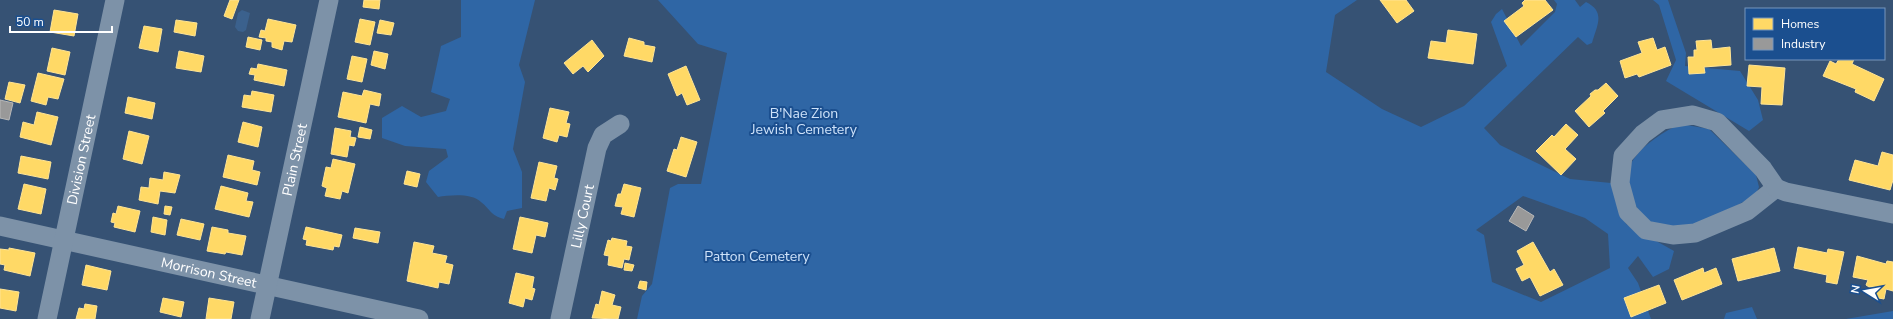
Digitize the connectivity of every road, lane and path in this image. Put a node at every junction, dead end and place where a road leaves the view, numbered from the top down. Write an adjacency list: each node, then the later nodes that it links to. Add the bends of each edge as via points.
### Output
1 (115, 0): 7 (street, Division Street)
2 (329, 0): 8 (street, Plain Street)
3 (620, 124): 12 (street, Lilly Court, via 603,135 597,148)
4 (1776, 188): 4 (street, via 1747,211 1695,233 1674,235 1646,230 1628,212 1620,184 1623,156 1643,134 1662,120 1693,115 1717,122 1763,169); 5 (street)
5 (1893, 214)
6 (0, 226): 7 (street, Morrison Street)
7 (64, 241): 8 (street, Morrison Street); 9 (street, Division Street)
8 (267, 285): 10 (street, Plain Street); 11 (street, Morrison Street)
9 (47, 319)
10 (260, 319)
11 (419, 319)
12 (560, 319)

